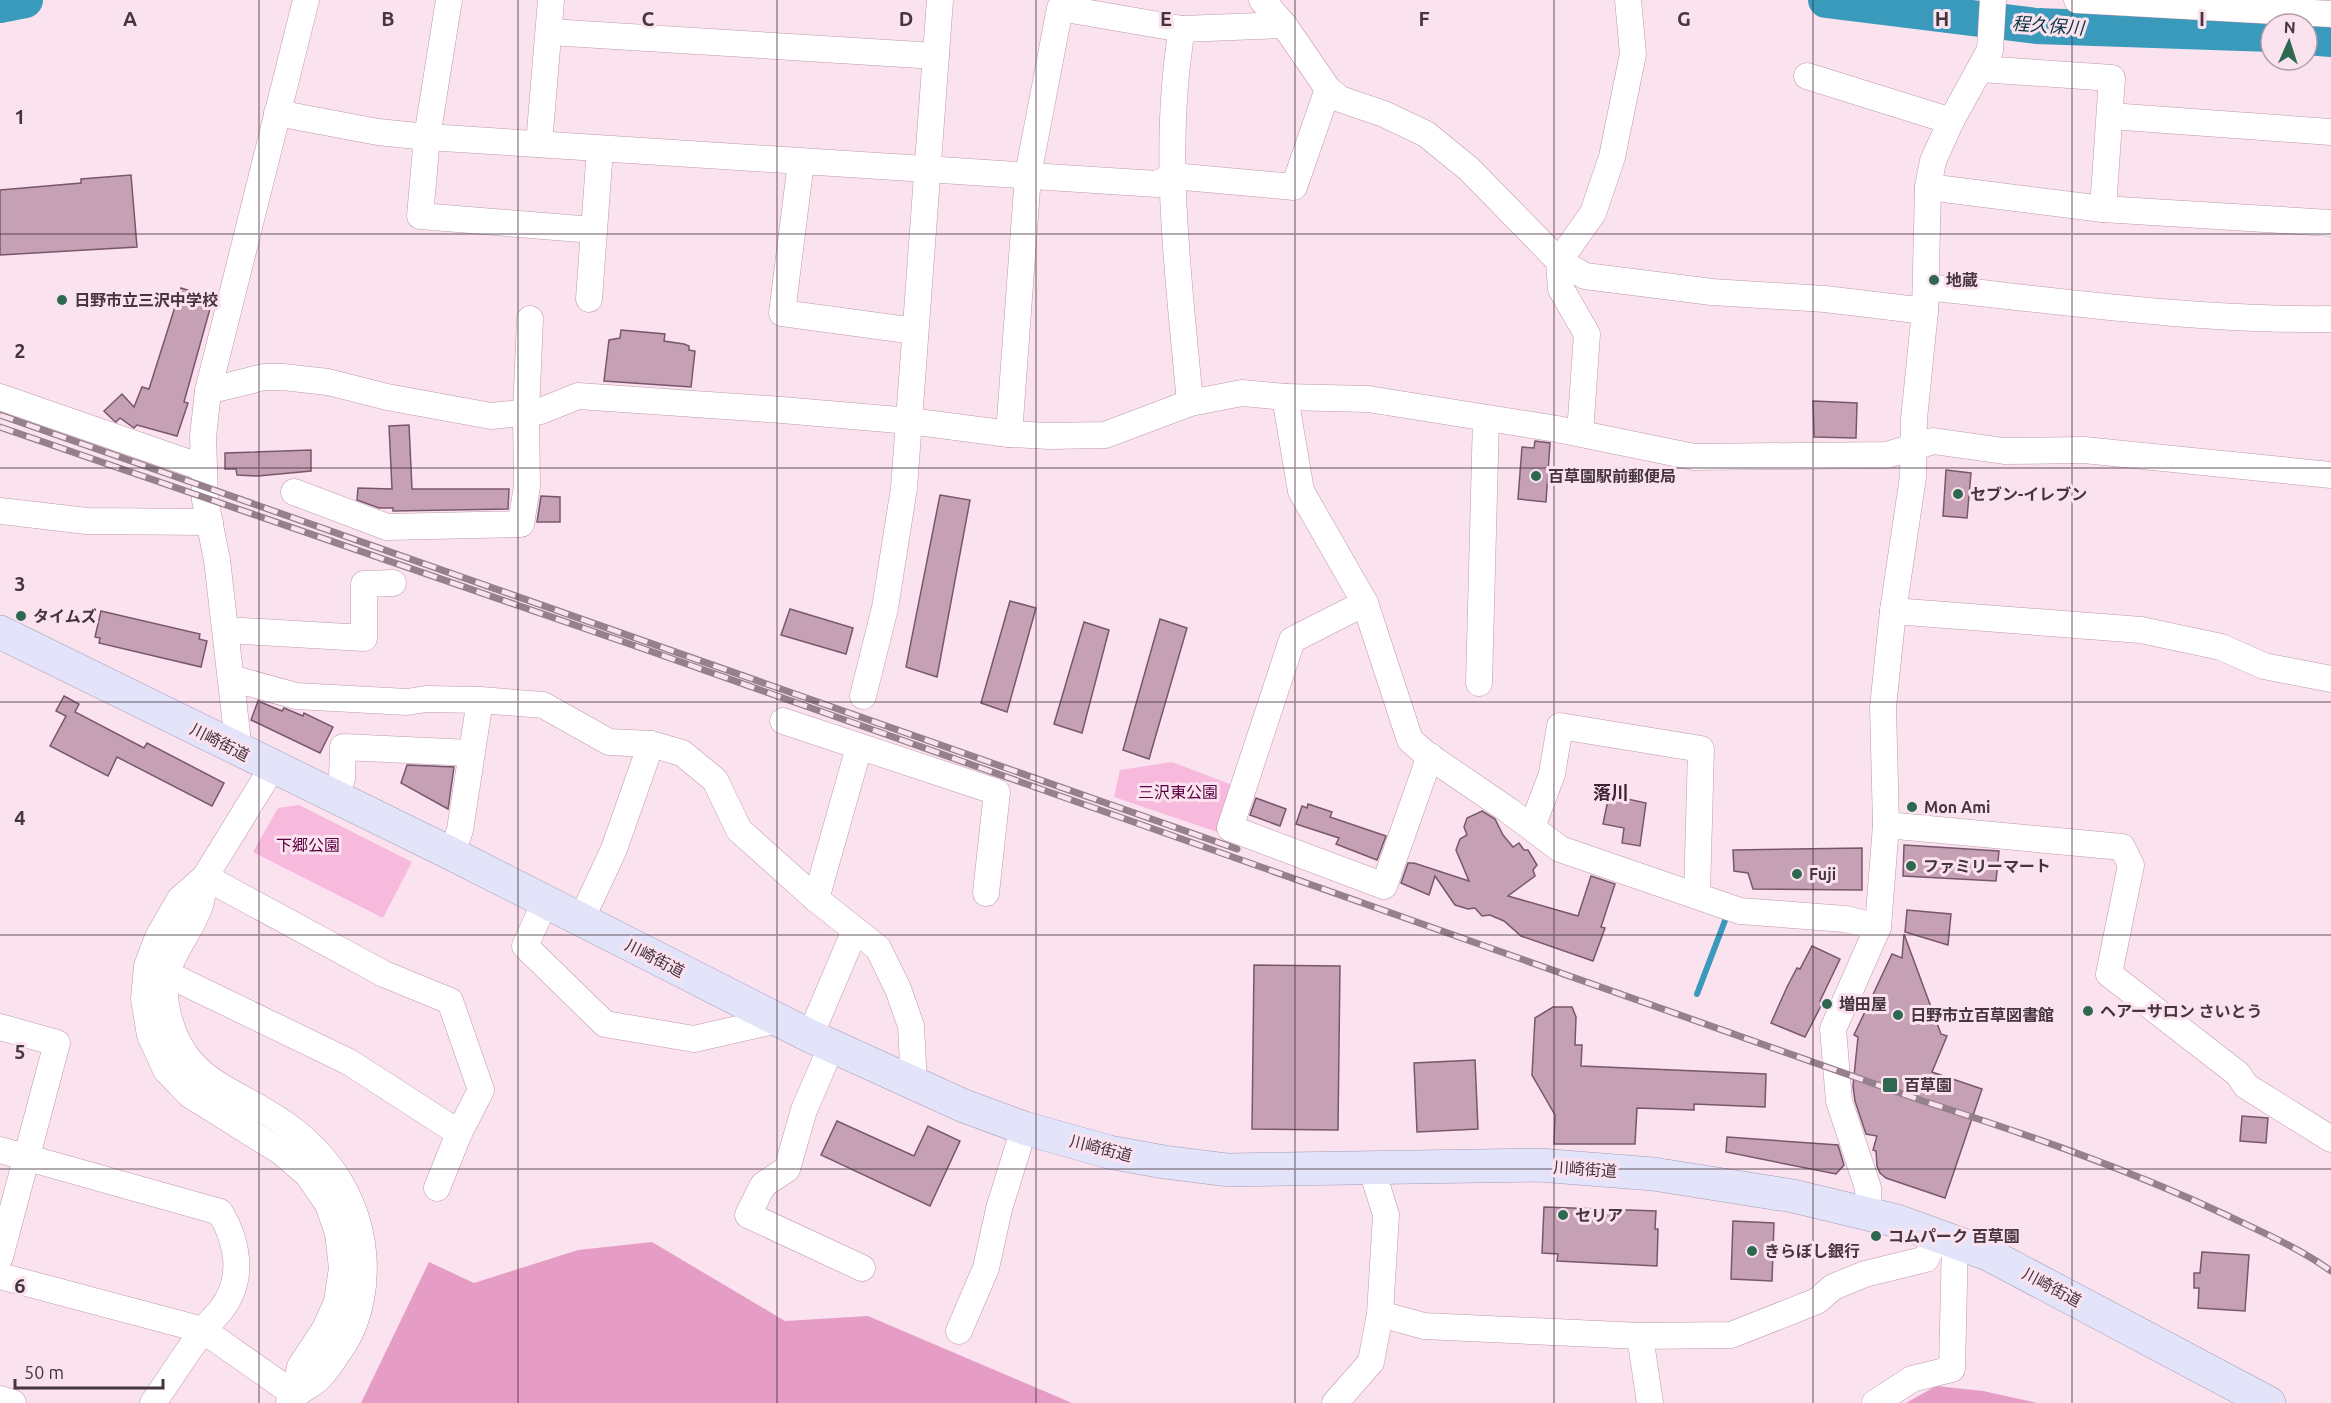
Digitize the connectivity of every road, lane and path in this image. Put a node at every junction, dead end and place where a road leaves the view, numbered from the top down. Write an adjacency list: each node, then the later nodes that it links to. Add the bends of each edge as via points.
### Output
1 (306, 0): 17 (street)
2 (449, 0): 21 (street)
3 (551, 0): 12 (street)
4 (940, 0): 13 (street)
5 (1262, 0): 10 (street)
6 (1628, 0): 32 (street, via 1633,54 1612,157 1593,213)
7 (2077, 0): 9 (street)
8 (1993, 1): 14 (street)
9 (2331, 14)
10 (1284, 25): 11 (street); 16 (street)
11 (1182, 29): 26 (street, via 1060,8); 27 (street, via 1174,73)
12 (549, 32): 13 (street); 22 (street)
13 (936, 56): 25 (street)
14 (1985, 59): 18 (street, via 2112,78); 19 (street)
15 (1807, 76): 19 (street)
16 (1328, 89): 27 (street, via 1294,187); 32 (street, via 1341,99 1426,134 1469,169)
17 (277, 113): 21 (street); 38 (street)
18 (2110, 116): 20 (street); 29 (street)
19 (1951, 121): 28 (street, via 1933,161)
20 (2331, 132)
21 (427, 137): 22 (street); 31 (street, via 420,216)
22 (539, 144): 23 (street)
23 (600, 149): 24 (street); 31 (street)
24 (801, 162): 25 (street); 37 (street, via 782,313)
25 (928, 170): 26 (street); 37 (street)
26 (1028, 175): 27 (street, via 1157,184); 45 (street)
27 (1173, 176): 41 (street)
28 (1928, 187): 29 (street); 34 (street)
29 (2103, 209): 30 (street)
30 (2331, 224)
31 (593, 230): 33 (street)
32 (1559, 261): 34 (street, via 1585,276 1712,291 1825,299); 46 (street, via 1561,289 1587,334)
33 (589, 299)
34 (1926, 299): 36 (street, via 2267,320); 47 (street)
35 (530, 319): 42 (street)
36 (2331, 319)
37 (915, 331): 44 (street)
38 (208, 391): 42 (street, via 264,377 300,378 491,416); 48 (street)
39 (0, 396): 48 (street)
40 (1285, 396): 41 (street, via 1242,393); 43 (street, via 1359,398); 54 (street, via 1301,491)
41 (1190, 404): 45 (street, via 1105,435)
42 (526, 413): 44 (street, via 578,396); 50 (street, via 527,486 521,525 387,527)
43 (1485, 418): 46 (street); 60 (street)
44 (910, 421): 45 (street); 61 (street, via 885,608)
45 (1009, 434)
46 (1580, 434): 47 (street, via 1694,457 1887,454)
47 (1914, 447): 49 (street, via 1933,441 2004,451 2084,450); 55 (street)
48 (204, 468): 52 (street)
49 (2331, 475)
50 (294, 492)
51 (0, 511): 52 (street, via 87,521)
52 (210, 522): 56 (street)
53 (393, 583): 56 (street, via 364,584 364,638)
54 (1365, 603): 68 (street, via 1410,740); 68 (street, via 1292,640 1230,828 1384,886)
55 (1893, 611): 59 (street, via 2140,630 2221,647 2264,666); 71 (street, via 1883,707)
56 (226, 630): 58 (street)
57 (0, 632): 66 (main road, 川崎街道)
58 (231, 678): 62 (street, via 296,696 407,702); 66 (street)
59 (2331, 680)
60 (1479, 683)
61 (863, 696)
62 (480, 700): 64 (street, via 543,705 609,742); 67 (street)
63 (783, 721): 65 (street)
64 (651, 744): 77 (street, via 682,753 715,780 739,830); 79 (street, via 614,849)
65 (859, 747): 75 (street, via 998,792); 77 (street)
66 (240, 751): 69 (main road, 川崎街道)
67 (471, 753): 70 (street, via 343,747 342,780); 73 (street, via 460,830)
68 (1430, 756): 72 (street)
69 (272, 768): 70 (main road, 川崎街道); 74 (street)
70 (333, 797): 73 (main road, 川崎街道)
71 (1886, 825): 80 (street); 89 (street, via 2122,847 2131,865 2109,974 2238,1074 2246,1086)
72 (1532, 827): 76 (street, via 1560,849); 76 (street, via 1552,774 1560,726 1701,749)
73 (452, 854): 78 (main road, 川崎街道)
74 (205, 877): 82 (street, via 200,908 178,944); 88 (street, via 384,974 450,1001 481,1090); 104 (street, via 180,899 158,937 147,966 144,999 150,1035 166,1070 190,1095 280,1151 308,1175 328,1204 338,1233 342,1268 337,1302 300,1367)
75 (986, 893)
76 (1696, 894): 80 (street, via 1740,911 1845,919)
77 (816, 899): 81 (street)
78 (545, 902): 79 (main road, 川崎街道); 83 (street, via 525,946 605,1024 694,1040)
79 (581, 920): 83 (main road, 川崎街道)
80 (1878, 927): 94 (street, via 1833,1029 1839,1101 1868,1188)
81 (855, 930): 85 (street); 86 (street, via 878,948 898,989 911,1026)
82 (167, 974): 88 (street, via 349,1062); 104 (street, via 166,1003 173,1031 188,1059 209,1080 292,1129 323,1157 350,1197 361,1230 365,1271 358,1310 345,1342 320,1377)
83 (778, 1020): 85 (main road, 川崎街道)
84 (0, 1027): 91 (street, via 57,1043)
85 (821, 1041): 86 (main road, 川崎街道); 97 (street, via 787,1169 763,1185 748,1215)
86 (914, 1083): 87 (main road, 川崎街道)
87 (1024, 1128): 92 (main road, 川崎街道, via 1109,1152 1217,1169); 101 (street, via 986,1268)
88 (459, 1133): 93 (street)
89 (2331, 1139)
90 (0, 1150): 91 (street)
91 (27, 1158): 96 (street); 100 (street, via 220,1212 232,1233 237,1257 234,1286 222,1309)
92 (1372, 1170): 94 (main road, 川崎街道, via 1539,1166 1653,1174 1793,1196); 99 (street, via 1386,1215)
93 (437, 1188)
94 (1869, 1214): 95 (main road, 川崎街道)
95 (1947, 1238): 102 (street, via 1926,1259 1865,1274 1833,1287 1817,1301 1731,1335); 109 (street, via 1952,1369 1912,1379); 110 (main road, 川崎街道, via 2032,1276)
96 (0, 1257)
97 (861, 1268)
98 (0, 1276): 100 (street)
99 (1380, 1314): 102 (street, via 1424,1326); 107 (street, via 1371,1362)
100 (203, 1330): 104 (street); 106 (street)
101 (959, 1331)
102 (1640, 1336): 108 (street)
103 (0, 1399): 105 (street)
104 (291, 1399)
105 (13, 1403)
106 (153, 1403)
107 (1335, 1403)
108 (1650, 1403)
109 (1875, 1403)
110 (2269, 1403)

